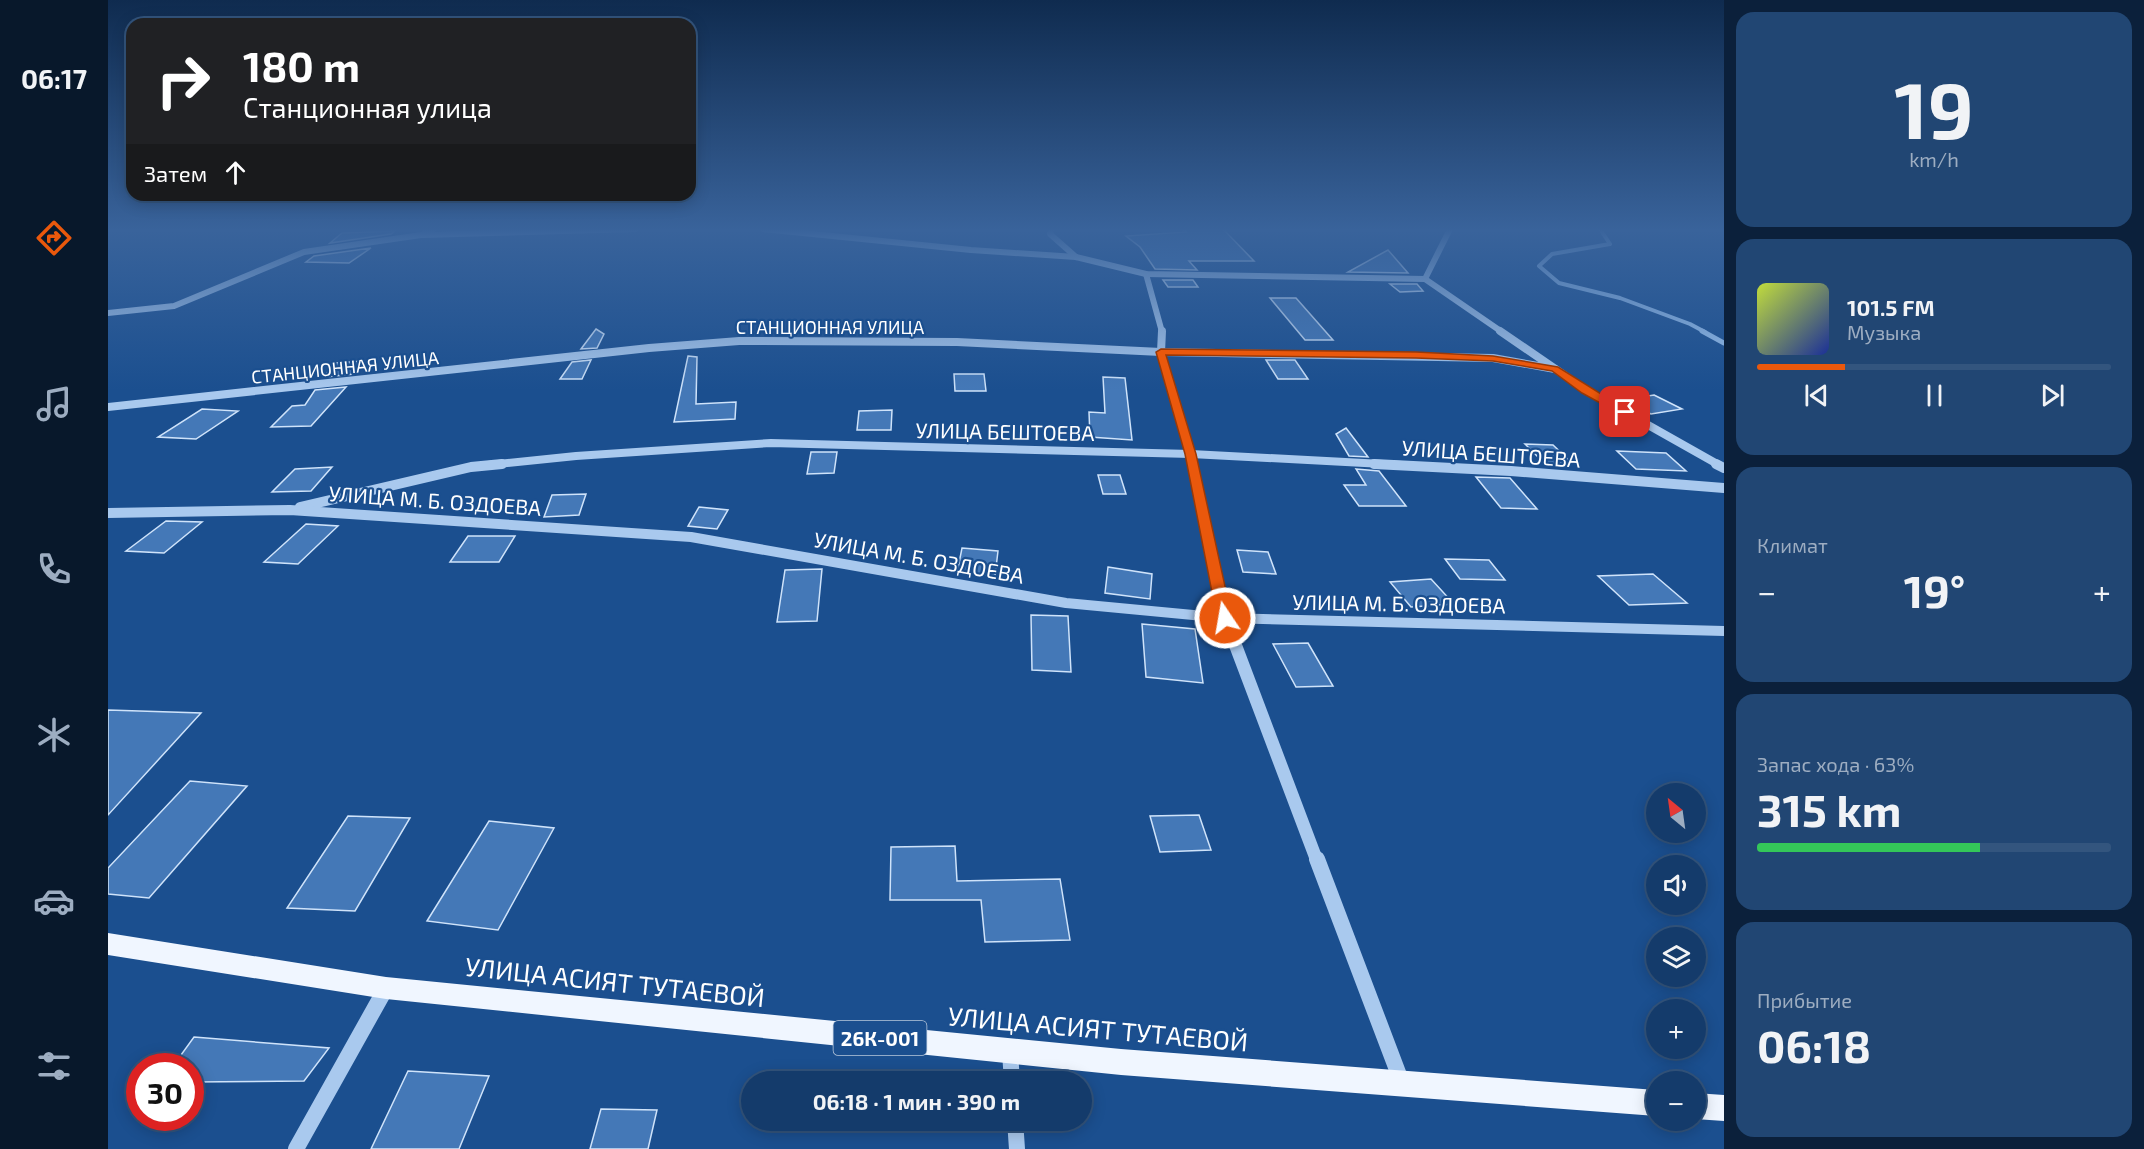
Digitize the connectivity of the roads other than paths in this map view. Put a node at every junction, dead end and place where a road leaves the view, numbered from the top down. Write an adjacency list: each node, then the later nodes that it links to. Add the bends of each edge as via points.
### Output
1 (230, 283): 4 (street, via 174,306)
2 (1149, 283): 5 (street, via 1162,327)
3 (1430, 283): 6 (street)
4 (108, 313)
5 (1161, 352): 6 (street, СТАНЦИОННАЯ УЛИЦА, via 1493,358); 7 (street, СТАНЦИОННАЯ УЛИЦА, via 957,342 739,341); 8 (street)
6 (1555, 369): 9 (street)
7 (108, 407)
8 (1191, 454): 10 (street, УЛИЦА БЕШТОЕВА, via 1511,471); 11 (street, УЛИЦА БЕШТОЕВА, via 771,443 471,467); 13 (street)
9 (1724, 468)
10 (1724, 488)
11 (290, 510): 12 (street, УЛИЦА М. Б. ОЗДОЕВА); 13 (street, УЛИЦА М. Б. ОЗДОЕВА, via 691,537 1066,603)
12 (108, 513)
13 (1225, 618): 14 (street, УЛИЦА М. Б. ОЗДОЕВА); 19 (street)
14 (1724, 631)
15 (108, 944): 16 (main road, УЛИЦА АСИЯТ ТУТАЕВОЙ / 26К-001)
16 (386, 988): 17 (main road, УЛИЦА АСИЯТ ТУТАЕВОЙ / 26К-001); 24 (street)
17 (1010, 1051): 18 (street); 19 (main road, УЛИЦА АСИЯТ ТУТАЕВОЙ / 26К-001)
18 (1011, 1071)
19 (1402, 1084): 20 (main road, УЛИЦА АСИЯТ ТУТАЕВОЙ / 26К-001)
20 (1646, 1102)
21 (1706, 1107): 22 (main road)
22 (1724, 1108)
23 (1016, 1131): 25 (street)
24 (296, 1149)
25 (1017, 1149)

